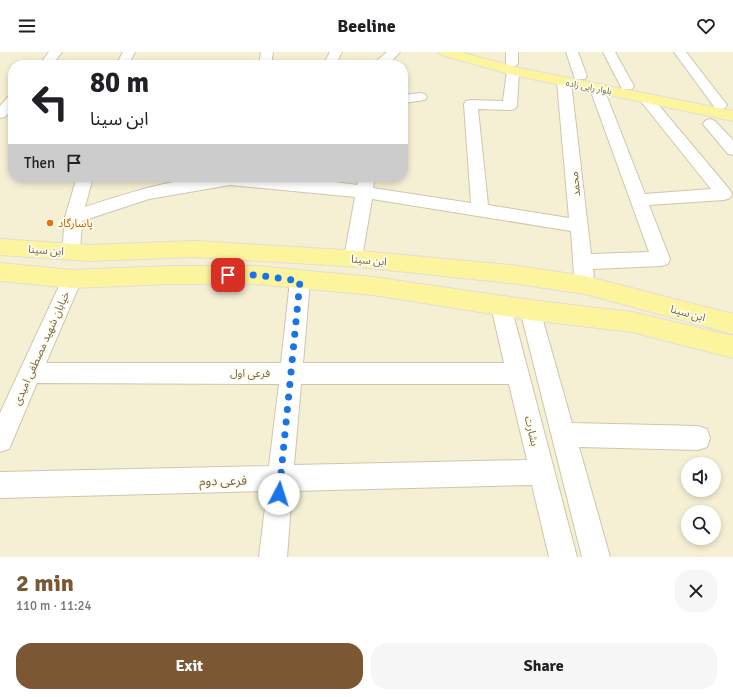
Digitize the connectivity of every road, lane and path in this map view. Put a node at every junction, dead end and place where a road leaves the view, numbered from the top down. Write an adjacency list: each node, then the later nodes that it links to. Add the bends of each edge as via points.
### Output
1 (56, 52): 8 (street)
2 (394, 52): 9 (street)
3 (448, 52): 10 (main road, بلوار رایی زاده)
4 (475, 52): 10 (main road, بلوار رایی زاده)
5 (572, 52): 11 (street)
6 (610, 52): 13 (street)
7 (680, 52): 19 (street)
8 (49, 60)
9 (386, 60)
10 (512, 62): 11 (main road, بلوار رایی زاده); 12 (main road, بلوار رایی زاده); 31 (street, via 510,106 471,104)
11 (580, 76): 13 (main road, بلوار رایی زاده)
12 (564, 82): 14 (main road, بلوار رایی زاده); 33 (street, محمد)
13 (627, 86): 19 (main road, بلوار رایی زاده)
14 (597, 89): 17 (main road, بلوار رایی زاده); 30 (street)
15 (420, 97): 16 (street)
16 (408, 98)
17 (646, 99): 21 (main road, بلوار رایی زاده); 30 (street, via 724,194)
18 (8, 105): 20 (street)
19 (726, 106)
20 (0, 114)
21 (733, 116)
22 (710, 124): 23 (street)
23 (733, 150)
24 (84, 182): 32 (street)
25 (152, 182): 29 (street)
26 (208, 182): 29 (street)
27 (314, 182): 28 (street)
28 (366, 185): 31 (street); 36 (street)
29 (148, 193): 32 (street)
30 (639, 200): 37 (street, via 660,259)
31 (480, 211): 33 (street)
32 (74, 217): 35 (street)
33 (579, 226): 37 (street, محمد)
34 (0, 247): 35 (main road, ابن سینا)
35 (71, 252): 36 (main road, ابن سینا, via 195,249)
36 (353, 258): 41 (main road, ابن سینا, via 511,274)
37 (582, 262): 41 (street, محمد)
38 (0, 272): 39 (main road, ابن سینا)
39 (72, 278): 40 (main road, ابن سینا, via 256,275); 50 (street, خیابان شهید مصطفی امیدی)
40 (300, 281): 43 (main road, ابن سینا, via 373,286); 51 (street)
41 (585, 285): 42 (main road, ابن سینا)
42 (626, 295): 45 (main road, ابن سینا); 46 (main road, via 636,310)
43 (501, 306): 44 (main road, ابن سینا); 52 (street, بشارت)
44 (530, 310): 46 (main road, ابن سینا); 53 (street)
45 (699, 316): 47 (main road, ابن سینا); 48 (main road, via 697,327)
46 (632, 322): 48 (main road, ابن سینا)
47 (733, 324)
48 (705, 340): 49 (main road, ابن سینا)
49 (733, 347)
50 (31, 373): 51 (street, فرعی اول); 55 (street, خیابان شهید مصطفی امیدی)
51 (291, 373): 52 (street, فرعی اول); 57 (street)
52 (518, 374): 56 (street, بشارت)
53 (564, 435): 54 (street); 61 (street)
54 (698, 438)
55 (0, 440)
56 (541, 472): 57 (street, فرعی دوم); 60 (street, بشارت)
57 (281, 478): 58 (street, فرعی دوم); 59 (street)
58 (0, 485)
59 (273, 557)
60 (562, 557)
61 (596, 557)

